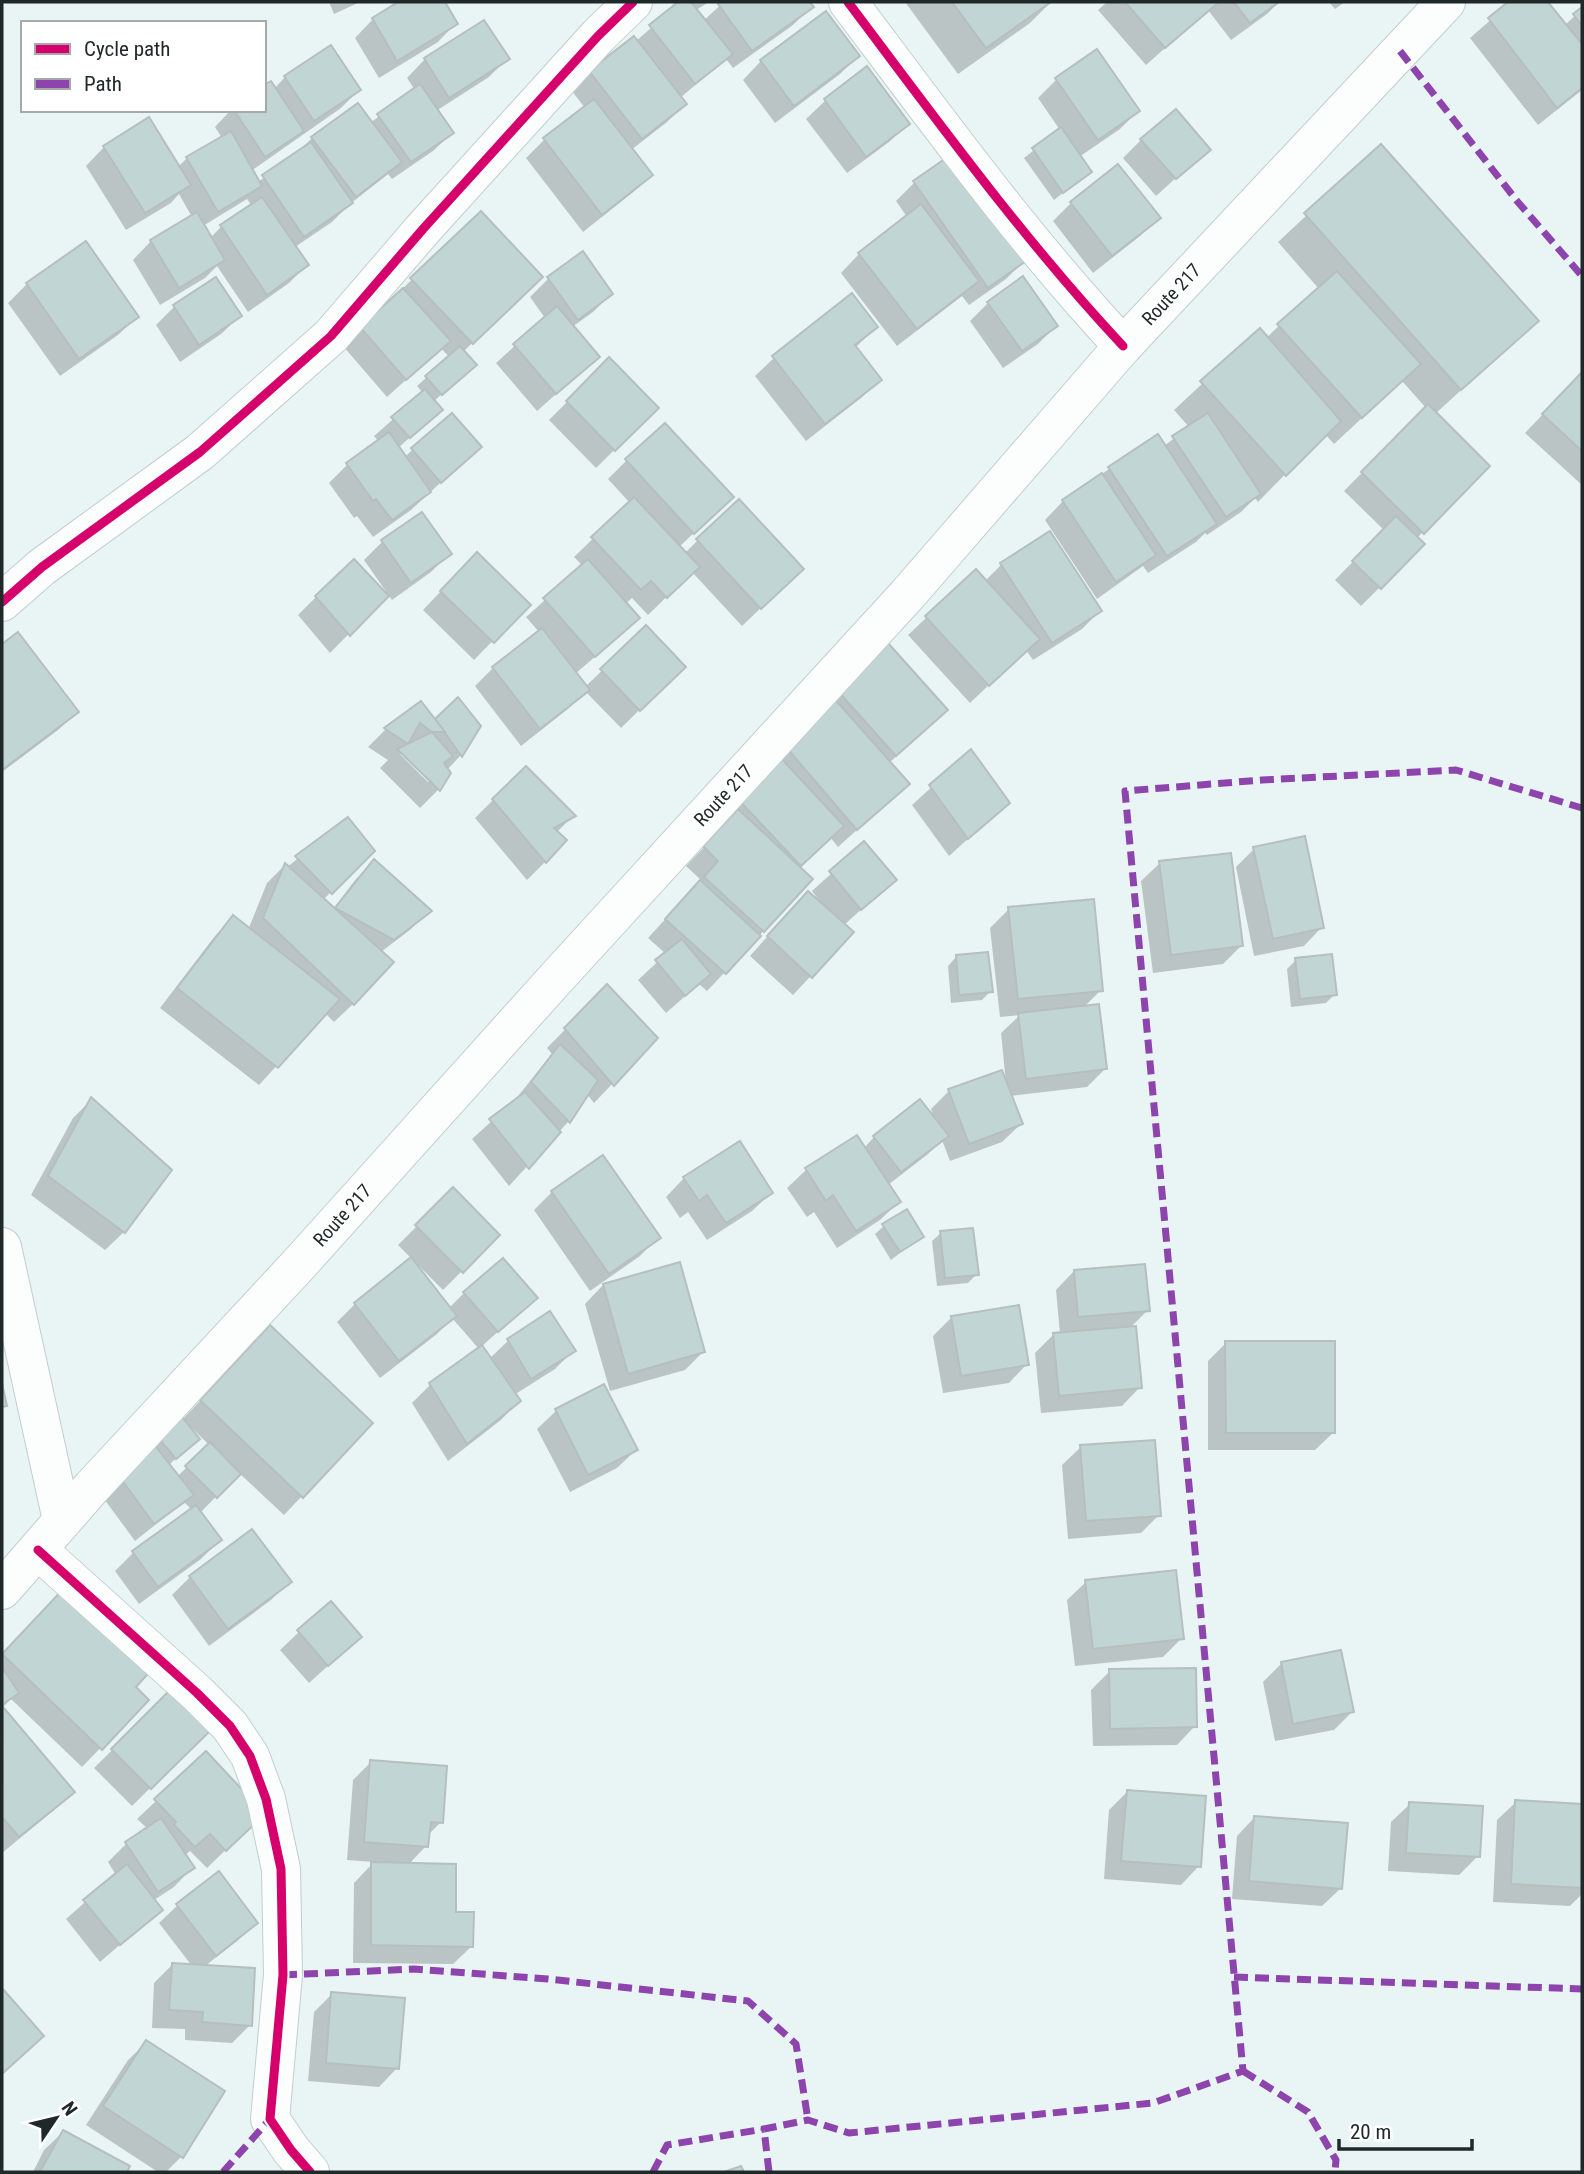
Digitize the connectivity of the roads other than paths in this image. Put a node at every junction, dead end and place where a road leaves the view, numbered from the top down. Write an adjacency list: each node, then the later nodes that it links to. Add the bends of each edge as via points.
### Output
1 (633, 2): 5 (street, via 423,229 331,336 200,452)
2 (848, 2): 4 (street, via 941,126)
3 (1446, 2): 4 (street, Route 217)
4 (1123, 346): 7 (street, Route 217, via 908,594)
5 (2, 602)
6 (2, 1247): 7 (street)
7 (62, 1520): 8 (street, Route 217)
8 (38, 1550): 9 (street, Route 217); 10 (street, via 197,1693 230,1726 250,1756 266,1799 281,1869 283,1975 270,2119)
9 (2, 1590)
10 (310, 2172)

